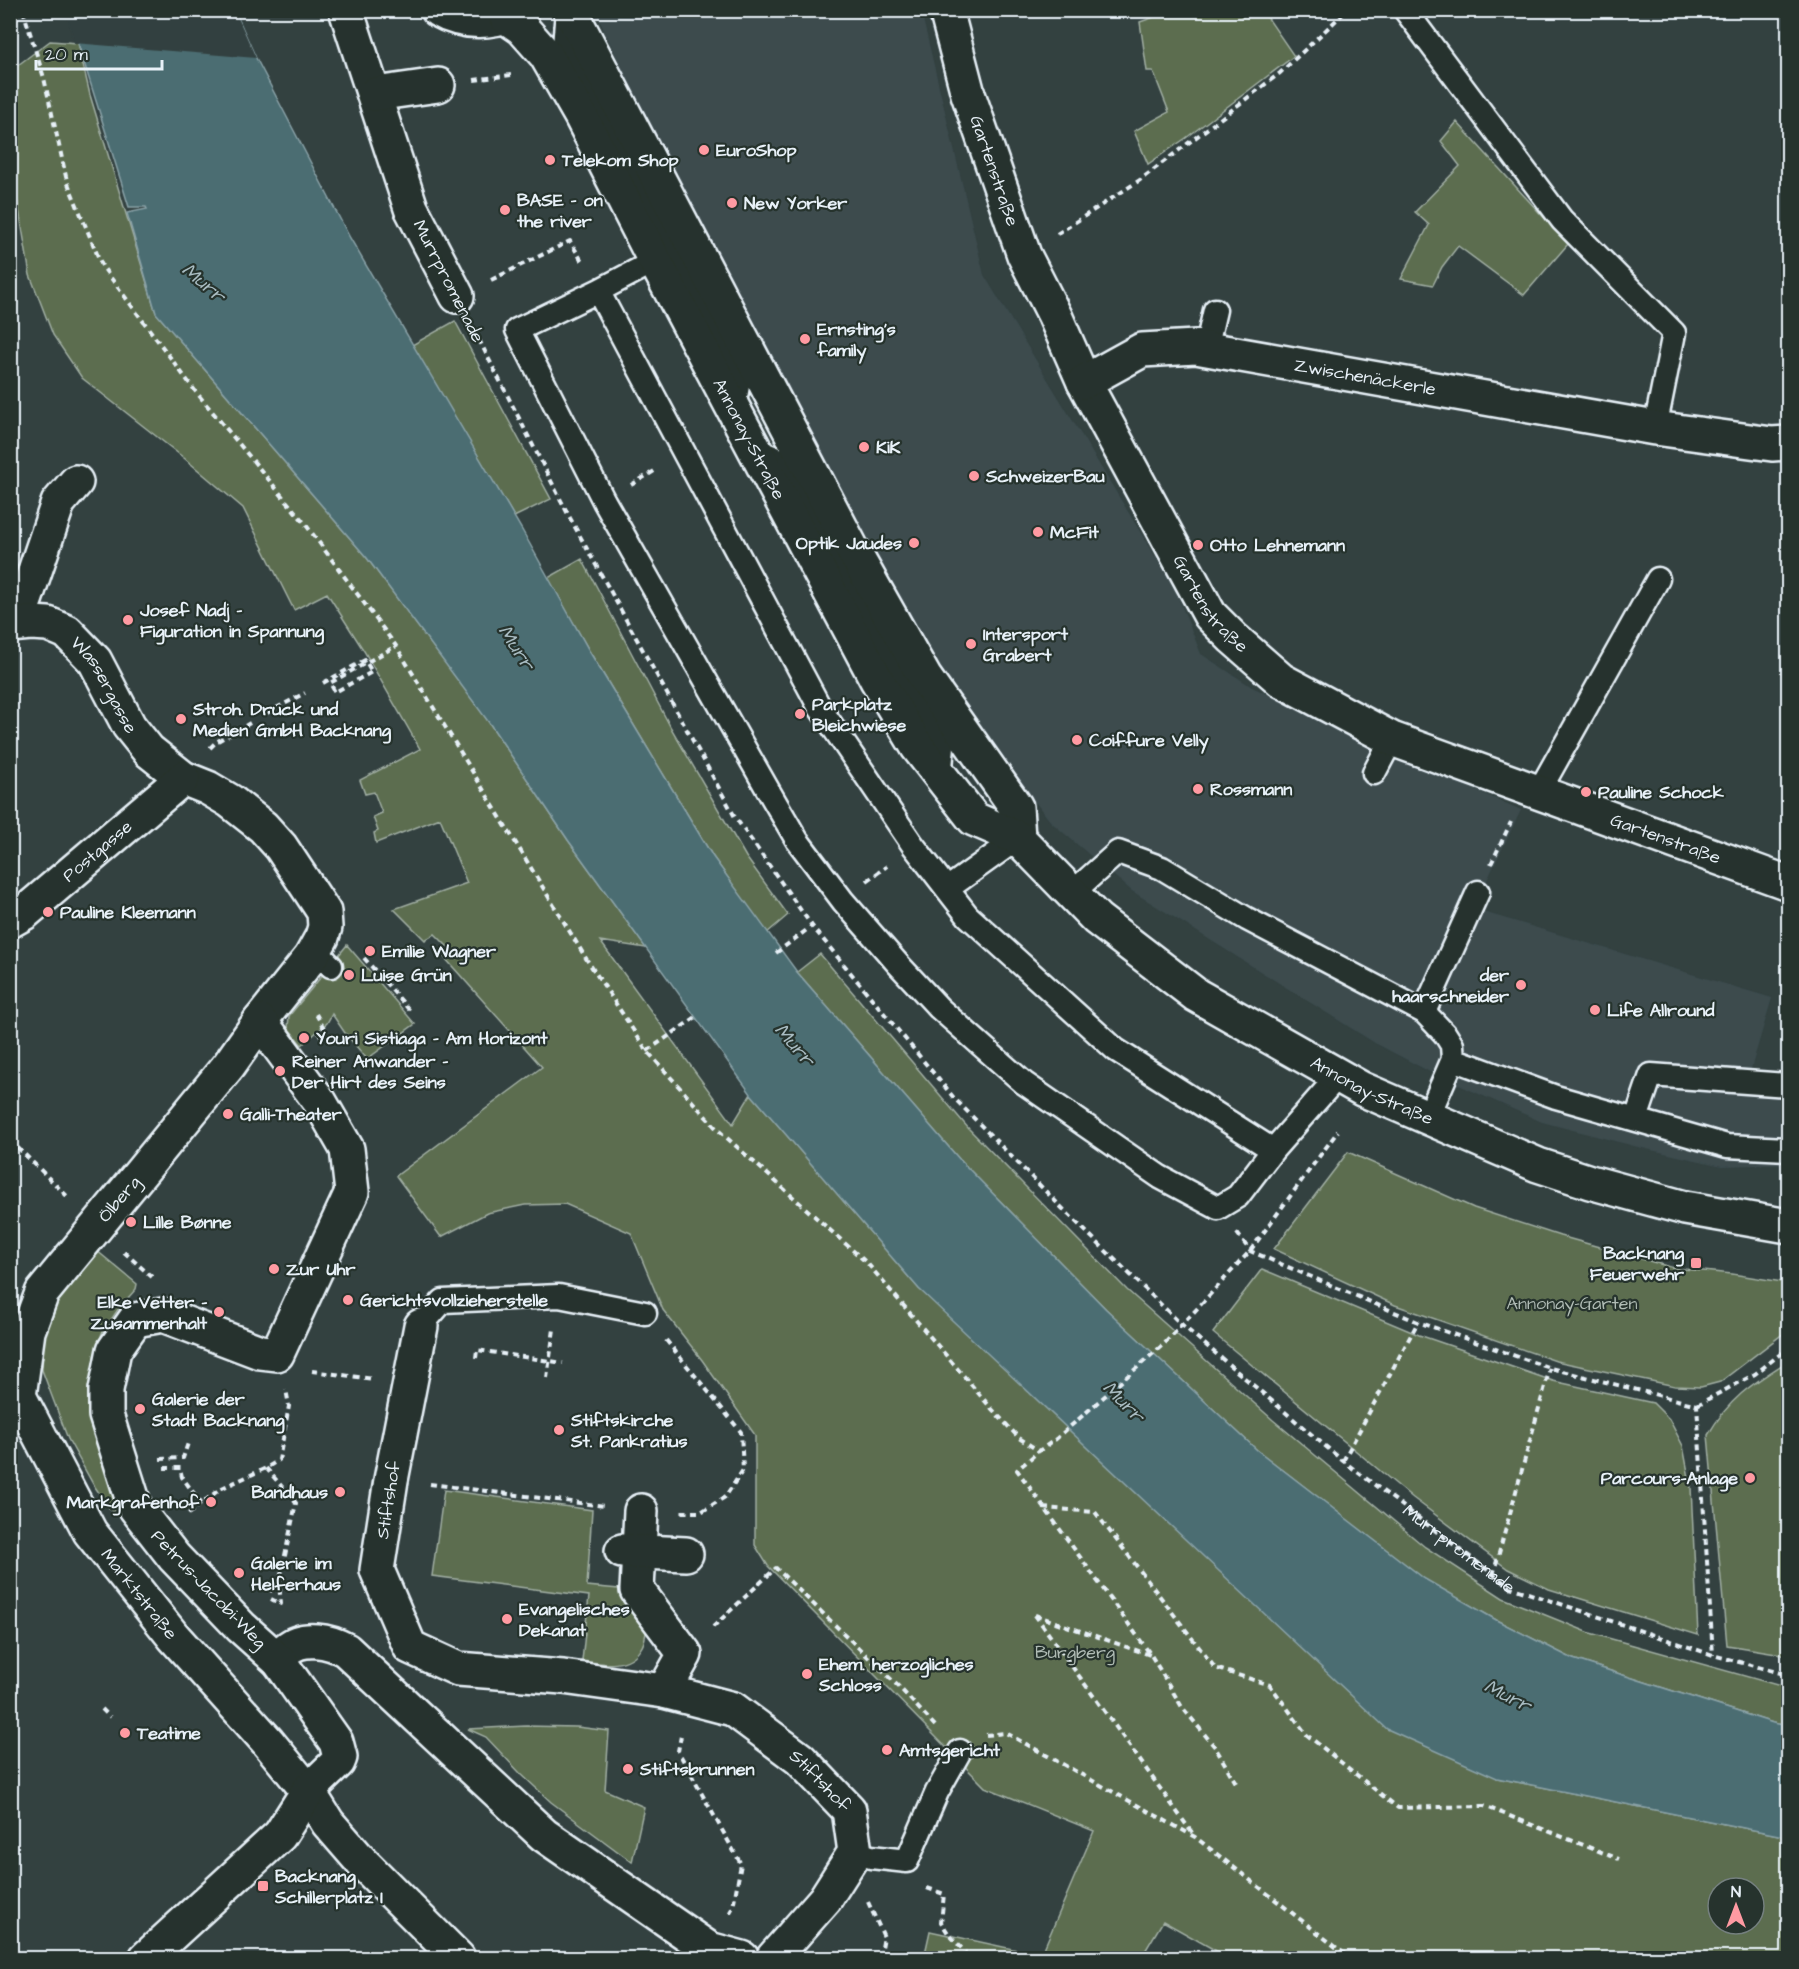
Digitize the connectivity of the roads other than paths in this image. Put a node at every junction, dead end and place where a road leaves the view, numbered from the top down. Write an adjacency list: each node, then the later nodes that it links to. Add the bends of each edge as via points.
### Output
1 (346, 10): 9 (street, Murrpromenade)
2 (438, 10): 6 (street, via 477,22)
3 (568, 10): 7 (lane); 16 (street, Annonay-Straße)
4 (946, 10): 15 (street, Gartenstraße, via 968,94 1024,255)
5 (1405, 10): 17 (lane, via 1562,220 1674,333)
6 (516, 19): 7 (lane); 10 (street, Annonay-Straße, via 546,55)
7 (564, 47): 16 (lane)
8 (438, 85): 9 (street)
9 (375, 94): 12 (street, Murrpromenade, via 411,208)
10 (655, 261): 11 (lane); 16 (street, Annonay-Straße)
11 (598, 291): 31 (lane, via 820,708); 43 (lane, via 517,330 604,501 797,840 843,901 939,1008 1024,1083 1160,1177 1218,1208 1238,1196)
12 (457, 296)
13 (1215, 310): 14 (lane)
14 (1206, 349): 15 (street, Zwischenäckerle, via 1142,350); 17 (street, Zwischenäckerle)
15 (1084, 382): 23 (street, Gartenstraße, via 1210,615 1281,680)
16 (747, 392): 19 (street, Annonay-Straße)
17 (1654, 428): 18 (street, Zwischenäckerle)
18 (1788, 443)
19 (776, 448): 24 (street, Annonay-Straße, via 851,548 925,678); 25 (street, Annonay-Straße, via 877,680 917,746)
20 (76, 482): 22 (street, via 58,503)
21 (1658, 579): 28 (lane)
22 (23, 624): 27 (street, Wassergasse, via 48,624 68,632 95,661 129,726 149,751)
23 (1392, 739): 26 (lane); 28 (street, Gartenstraße)
24 (977, 752): 25 (lane); 29 (street, Annonay-Straße, via 1016,807)
25 (941, 762): 29 (street, Annonay-Straße, via 974,819)
26 (1374, 773)
27 (183, 777): 34 (street, Postgasse, via 45,898); 36 (street, Ölberg, via 230,801 263,827 324,912 323,958)
28 (1532, 791): 30 (street, Gartenstraße)
29 (1018, 838): 31 (lane); 33 (street, Annonay-Straße)
30 (1788, 883)
31 (947, 889): 43 (lane, via 968,916 1116,1050)
32 (1478, 892): 35 (lane)
33 (1071, 894): 35 (lane, via 1118,852 1162,868 1247,919); 38 (street, Annonay-Straße, via 1097,920 1196,995)
34 (10, 921)
35 (1424, 1012): 37 (lane, via 1452,1045)
36 (260, 1021): 47 (street, Ölberg, via 229,1065 42,1293); 51 (street, Petrus-Jacobi-Weg, via 320,1102 347,1149 352,1192 278,1354 260,1352 163,1315 135,1320 114,1350 106,1390 106,1415 135,1507 174,1557)
37 (1453, 1059): 40 (lane); 41 (lane, via 1556,1097)
38 (1339, 1075): 40 (street, Annonay-Straße); 43 (lane)
39 (1788, 1085): 41 (lane, via 1651,1075)
40 (1428, 1117): 44 (street, Annonay-Straße, via 1538,1165 1590,1182 1685,1208)
41 (1636, 1119): 42 (lane, via 1727,1146)
42 (1788, 1149)
43 (1273, 1150)
44 (1788, 1226)
45 (645, 1313): 46 (lane, Stiftshof, via 559,1296 443,1301)
46 (421, 1326): 52 (street, Stiftshof, via 377,1570 410,1647 458,1669 562,1685)
47 (15, 1384): 54 (street, Marktstraße, via 90,1532 173,1636)
48 (641, 1511): 49 (street)
49 (630, 1551): 50 (street); 52 (street, via 637,1590 685,1654)
50 (686, 1554)
51 (279, 1661): 54 (street, via 340,1752 338,1762); 58 (street, via 287,1649 298,1644 321,1641 346,1650 368,1681 504,1809 677,1935)
52 (664, 1691): 55 (street, Stiftshof, via 732,1709 797,1763 849,1810)
53 (960, 1751): 55 (lane, via 907,1861)
54 (308, 1791): 56 (street, via 280,1835); 57 (street, Marktstraße, via 328,1823 429,1939)
55 (855, 1852): 59 (street, via 825,1899)
56 (146, 1959)
57 (458, 1959)
58 (742, 1959)
59 (773, 1959)

